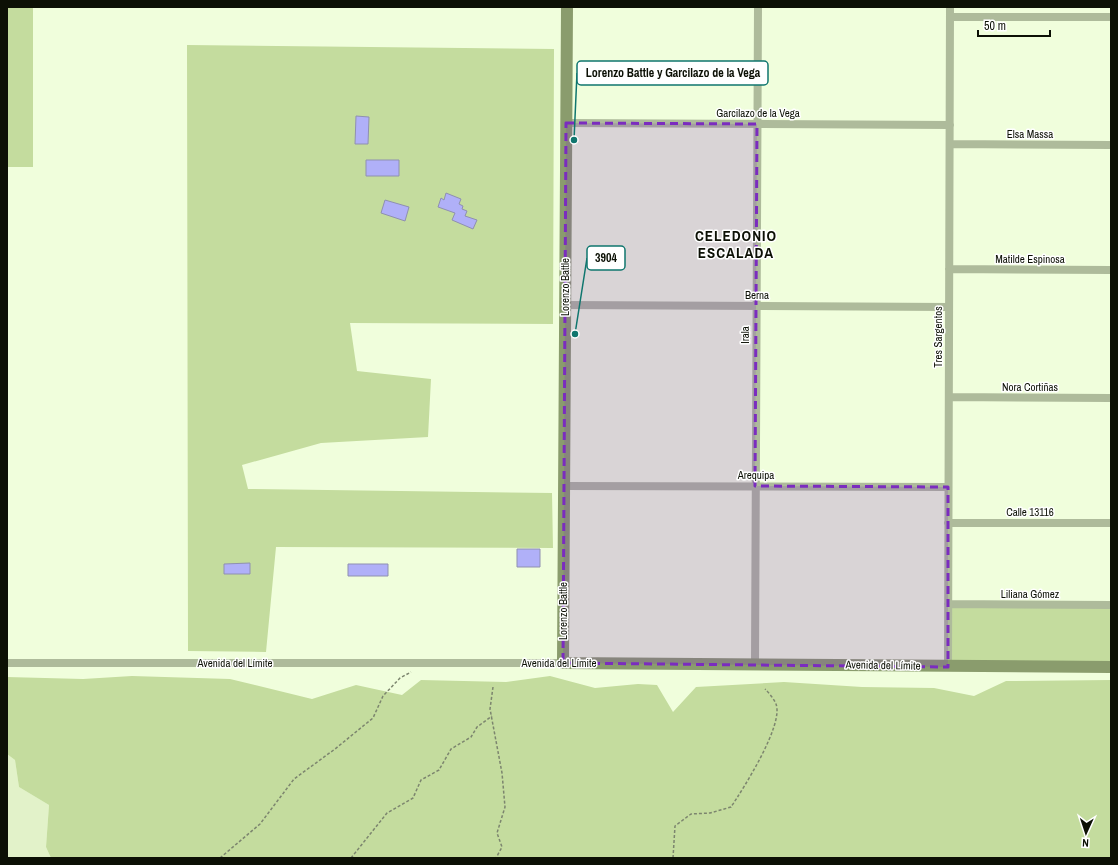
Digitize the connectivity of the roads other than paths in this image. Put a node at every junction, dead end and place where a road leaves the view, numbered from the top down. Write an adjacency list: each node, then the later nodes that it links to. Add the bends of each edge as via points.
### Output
1 (567, 7): 6 (street, Lorenzo Battle)
2 (758, 7): 7 (street, Irala)
3 (950, 7): 4 (street, Tres Sargentos)
4 (950, 17): 5 (street); 8 (street, Tres Sargentos)
5 (1111, 17)
6 (566, 123): 7 (street, Garcilazo de la Vega); 13 (street, Lorenzo Battle)
7 (757, 124): 8 (street, Garcilazo de la Vega); 14 (street, Irala)
8 (950, 125): 9 (street, Tres Sargentos)
9 (950, 144): 10 (street, Elsa Massa); 11 (street, Tres Sargentos)
10 (1111, 145)
11 (949, 269): 12 (street, Matilde Espinosa); 15 (street, Tres Sargentos)
12 (1111, 270)
13 (565, 305): 14 (street, Berna); 18 (street, Lorenzo Battle)
14 (756, 306): 15 (street, Berna); 19 (street, Irala)
15 (949, 307): 16 (street, Tres Sargentos)
16 (949, 397): 17 (street, Nora Cortiñas); 20 (street, Tres Sargentos)
17 (1111, 398)
18 (564, 486): 19 (street, Arequipa); 26 (street, Lorenzo Battle)
19 (756, 486): 20 (street, Arequipa); 27 (street, Irala)
20 (948, 487): 21 (street, Tres Sargentos)
21 (948, 523): 22 (street, Calle 13116); 23 (street, Tres Sargentos)
22 (1111, 523)
23 (948, 604): 24 (street, Liliana Gómez); 28 (street, Tres Sargentos)
24 (1111, 605)
25 (7, 663): 26 (street, Avenida del Límite)
26 (563, 663): 27 (street, Avenida del Límite)
27 (755, 663): 28 (street, Avenida del Límite)
28 (948, 667): 29 (street, Avenida del Límite)
29 (1111, 667)

